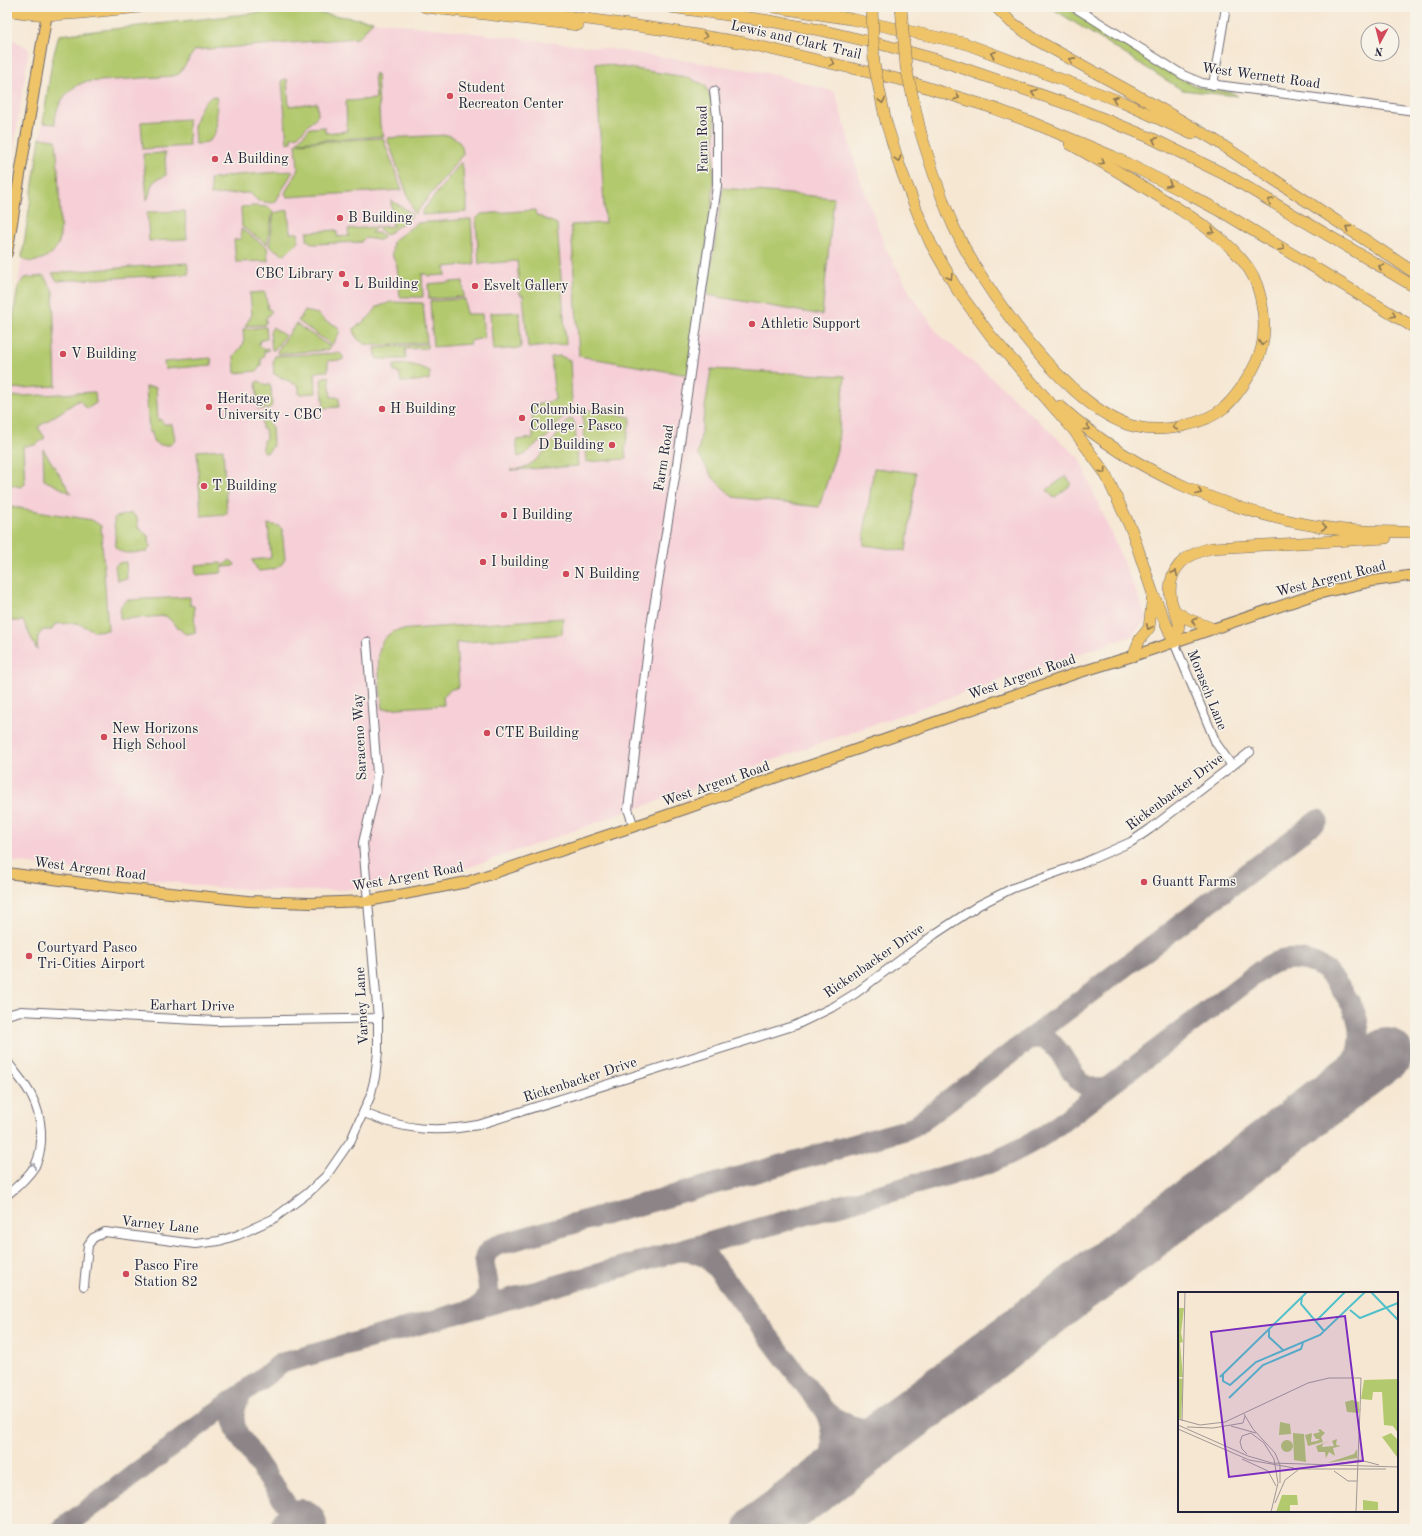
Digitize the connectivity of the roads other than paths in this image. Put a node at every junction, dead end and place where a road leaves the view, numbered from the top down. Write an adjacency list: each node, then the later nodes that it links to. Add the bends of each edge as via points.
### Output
1 (140, 7): 12 (highway)
2 (425, 7): 13 (highway, via 654,34)
3 (501, 7): 13 (highway, Lewis and Clark Trail)
4 (670, 7): 21 (highway, one-way to 4, via 1230,177 1151,138 1070,104 945,62 884,45 764,20)
5 (774, 7): 18 (highway, one-way to 5, via 1122,102 964,43 851,19)
6 (872, 7): 23 (highway, one-way to 23, bridge, via 874,64 886,122 909,192 931,244 944,267 974,314)
7 (901, 7): 17 (highway, one-way to 7, bridge, via 1141,185 1219,236 1236,252 1250,271 1264,312 1262,347 1248,379 1224,407 1197,422 1168,429 1136,427 1107,416 1082,398 1040,355 1011,320 976,268 954,227 935,179 921,134 906,67)
8 (996, 7): 18 (highway, one-way to 8, via 1150,102 1038,41 1011,22)
9 (1074, 7): 14 (street, West Wernett Road, via 1183,75)
10 (1226, 7): 14 (street)
11 (7, 10): 12 (highway, via 28,14)
12 (47, 11): 19 (main road)
13 (666, 30): 17 (highway, Lewis and Clark Trail, one-way to 17, via 745,43 885,76)
14 (1213, 85): 16 (street, West Wernett Road)
15 (714, 91): 35 (street, Farm Road, via 718,116 717,186 651,626 628,809)
16 (1415, 111)
17 (1031, 122): 22 (highway, one-way to 22, via 1112,156 1190,194)
18 (1239, 156): 20 (highway, one-way to 18)
19 (7, 253)
20 (1415, 273)
21 (1415, 287)
22 (1415, 328)
23 (1025, 376): 24 (highway, one-way to 24, via 1110,445 1156,472 1232,505 1283,519 1337,529); 27 (highway, one-way to 27, via 1073,429 1105,473 1132,531)
24 (1415, 532)
25 (1415, 536): 28 (highway, one-way to 25, via 1171,600 1172,579 1179,565 1198,551 1222,547)
26 (1415, 575): 29 (main road, West Argent Road, via 1373,581 1313,596)
27 (1153, 594): 31 (highway); 32 (highway, one-way to 32, via 1150,628 1140,639)
28 (1175, 611): 29 (highway, one-way to 28); 31 (highway, via 1179,626)
29 (1214, 629): 31 (main road, West Argent Road)
30 (367, 642): 37 (street, Saraceno Way, via 376,774 375,792 363,843)
31 (1174, 642): 32 (main road, West Argent Road); 34 (street, Morasch Lane, via 1212,736)
32 (1133, 656): 35 (main road, West Argent Road, via 1074,674)
33 (1250, 752): 34 (street, Rickenbacker Drive)
34 (1232, 766): 41 (street, Rickenbacker Drive, via 1131,842 1083,863 1013,888 979,905 935,934 856,993 796,1025 478,1125 442,1130 418,1128 395,1124)
35 (634, 827): 37 (main road, West Argent Road, via 467,882)
36 (7, 873): 37 (main road, West Argent Road, via 248,901)
37 (368, 901): 39 (street, Varney Lane)
38 (7, 1015): 39 (street, Earhart Drive, via 21,1011 216,1021)
39 (378, 1018): 41 (street, Varney Lane, via 375,1077)
40 (7, 1061): 42 (street, one-way to 40, via 35,1165 42,1135 32,1095)
41 (364, 1113): 43 (street, Varney Lane, via 351,1140 326,1176 273,1219 219,1241 195,1244 105,1232 88,1245)
42 (7, 1195)
43 (84, 1286)

